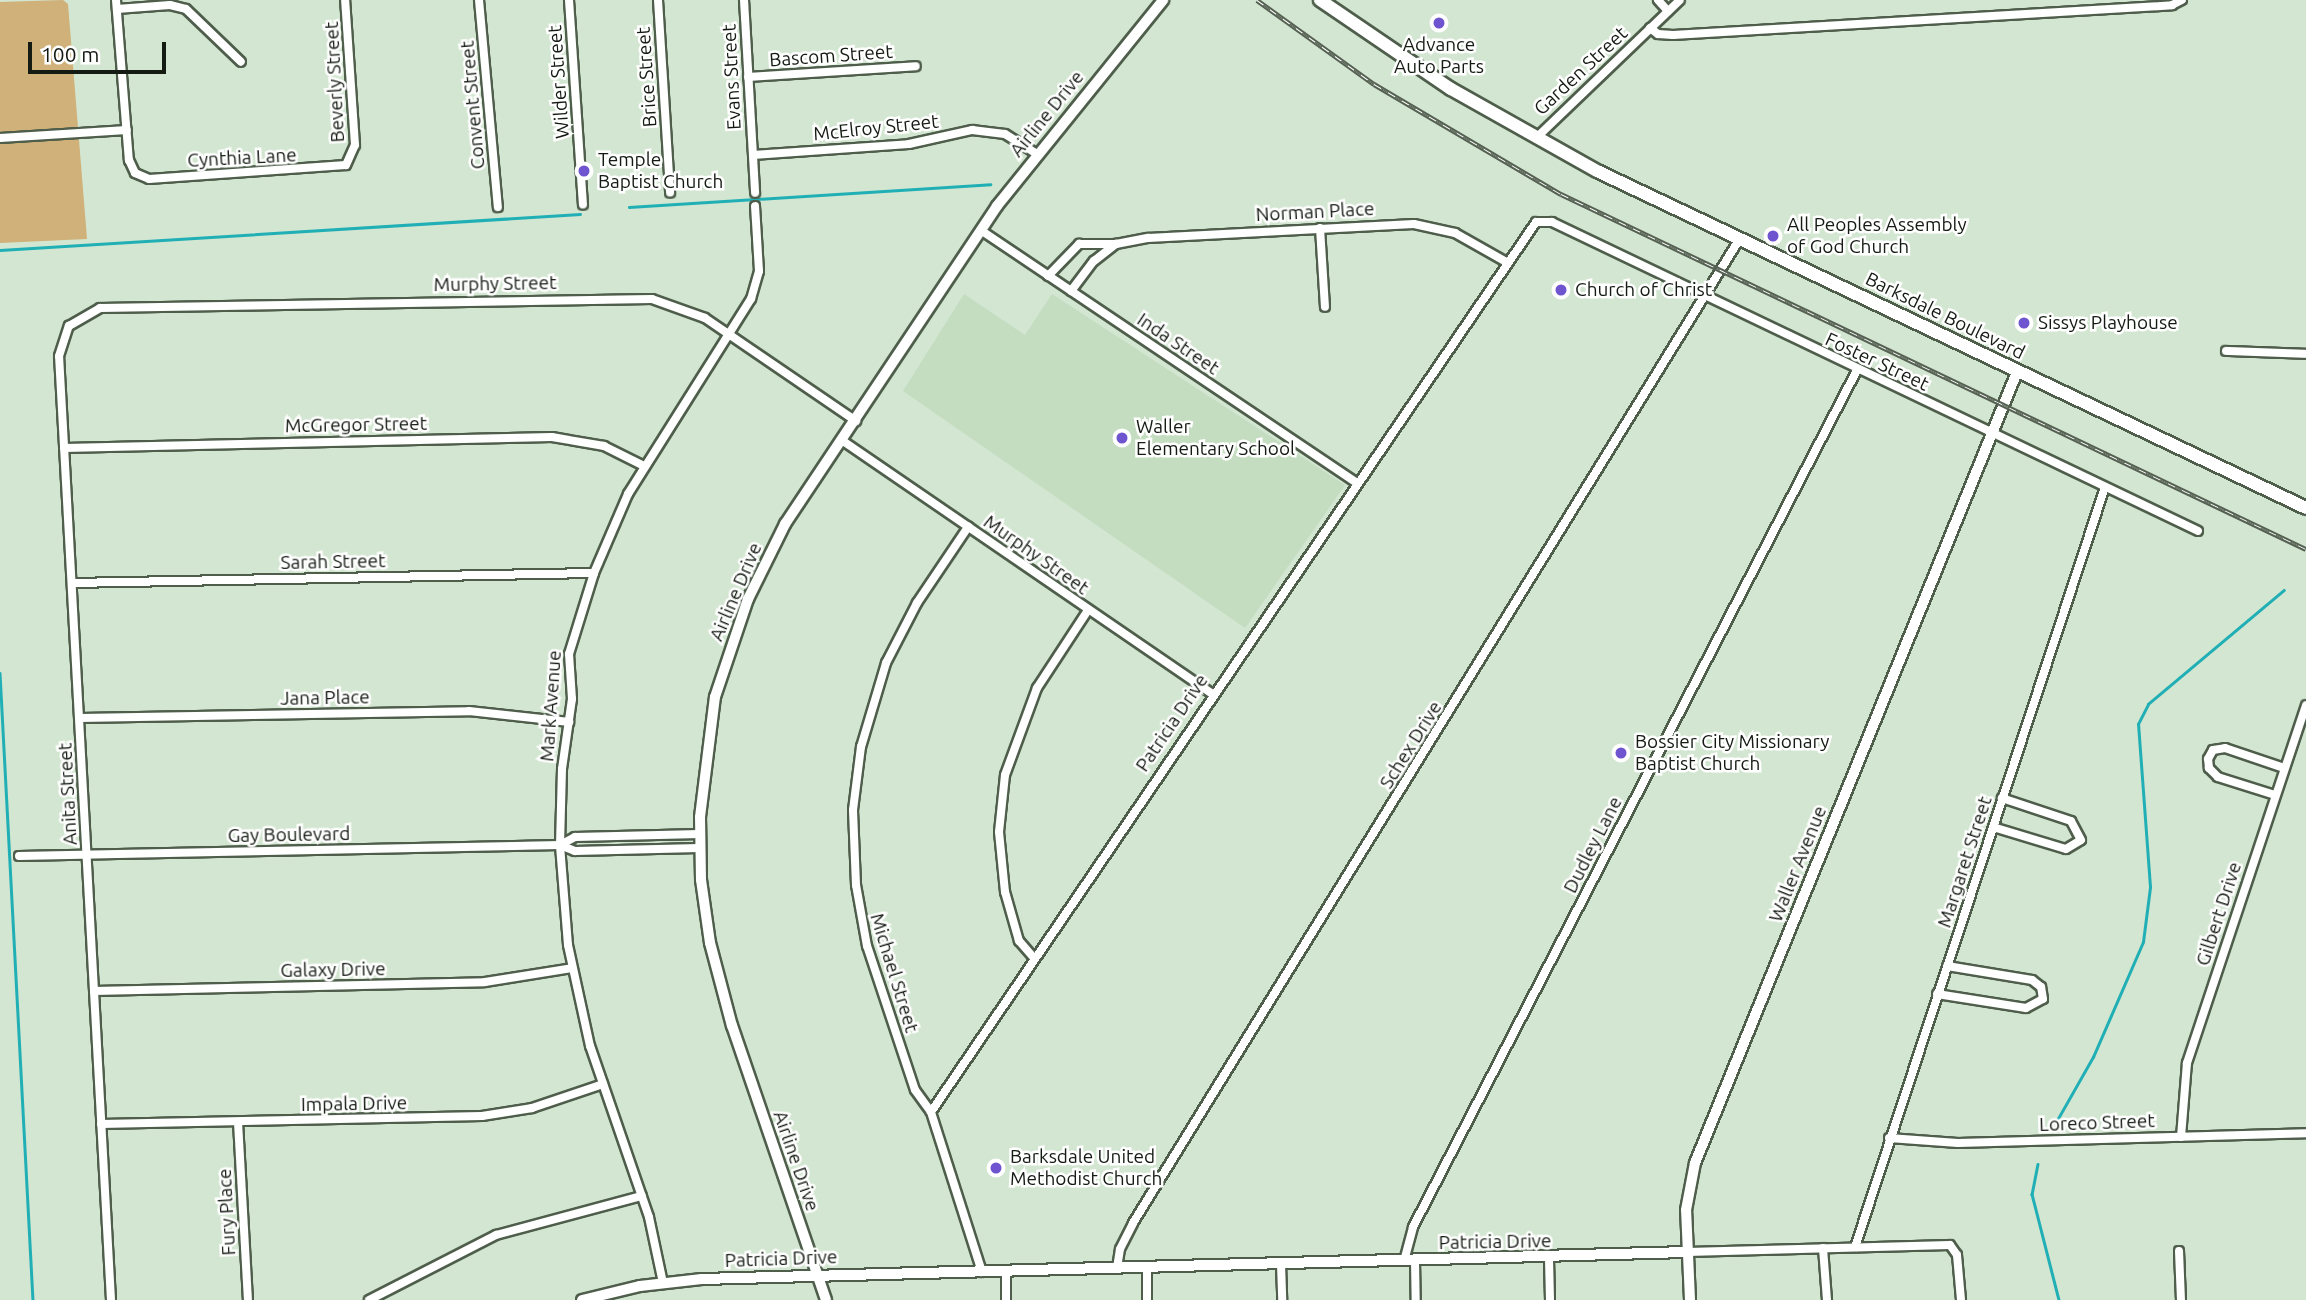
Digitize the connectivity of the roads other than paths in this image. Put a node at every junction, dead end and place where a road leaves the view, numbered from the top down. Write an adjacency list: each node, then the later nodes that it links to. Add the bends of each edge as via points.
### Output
1 (345, 0): 22 (street, Beverly Street, via 355,138)
2 (479, 0): 26 (street, Convent Street)
3 (569, 0): 25 (street, Wilder Street)
4 (657, 0): 23 (street, Brice Street)
5 (744, 0): 16 (street, Evans Street)
6 (1163, 0): 20 (main road, Airline Drive)
7 (1320, 0): 19 (main road, Barksdale Boulevard, via 1451,89)
8 (1658, 0): 12 (street)
9 (1680, 0): 12 (street, Garden Street)
10 (2182, 1): 13 (street, via 1673,35)
11 (117, 4): 14 (street, via 186,9); 17 (street)
12 (1668, 11): 13 (street, Garden Street)
13 (1650, 28): 19 (street, Garden Street)
14 (241, 62)
15 (916, 66): 16 (street, Bascom Street)
16 (748, 77): 21 (street, Evans Street)
17 (127, 130): 18 (street); 22 (street, Cynthia Lane, via 135,173 149,179 333,168)
18 (0, 138)
19 (1536, 138): 31 (main road, Barksdale Boulevard)
20 (1037, 154): 21 (street, McElroy Street, via 1004,134 972,130 909,144); 30 (main road, Airline Drive)
21 (753, 155): 24 (street, Evans Street)
22 (350, 161)
23 (670, 193)
24 (755, 193)
25 (583, 205)
26 (498, 206)
27 (755, 206): 39 (street, Mark Avenue, via 758,280)
28 (1544, 220): 33 (street, Patricia Drive, via 1534,225); 36 (street, Foster Street)
29 (1320, 228): 32 (street, Norman Place); 33 (street, Norman Place, via 1424,225 1466,238); 37 (street)
30 (982, 231): 34 (street, Inda Street); 44 (main road, Airline Drive)
31 (1739, 240): 36 (street, Schex Drive); 43 (main road, Barksdale Boulevard)
32 (1116, 244): 34 (street, Norman Place, via 1079,244); 35 (street, via 1094,261)
33 (1508, 263): 49 (street, Patricia Drive)
34 (1048, 276): 35 (street, Inda Street)
35 (1071, 291): 49 (street, Inda Street)
36 (1706, 298): 42 (street, Foster Street); 91 (street, Schex Drive, via 1133,1223 1120,1249)
37 (1325, 307)
38 (100, 308): 39 (street, Murphy Street, via 631,298 678,305); 47 (street, Anita Street, via 76,319 62,340)
39 (729, 333): 44 (street, Murphy Street); 48 (street, Mark Avenue)
40 (2226, 351): 41 (street)
41 (2306, 354)
42 (1857, 370): 45 (street, Foster Street); 88 (street, Dudley Lane, via 1413,1227)
43 (2017, 372): 45 (street, Waller Avenue); 51 (main road, Barksdale Boulevard)
44 (856, 421): 46 (main road, Airline Drive)
45 (1992, 433): 50 (street, Foster Street); 86 (street, Waller Avenue, via 1703,1143 1686,1196)
46 (843, 441): 52 (street, Murphy Street); 65 (main road, Airline Drive, via 785,524 735,633 709,731)
47 (64, 448): 48 (street, McGregor Street, via 570,438 604,446); 55 (street, Anita Street)
48 (643, 466): 54 (street, Mark Avenue)
49 (1357, 483): 57 (street, Patricia Drive)
50 (2105, 486): 53 (street, Foster Street); 63 (street, Margaret Street)
51 (2306, 508)
52 (968, 527): 56 (street, Murphy Street); 76 (street, Michael Street, via 917,603 886,663 861,747 853,810 856,885 867,946 915,1090)
53 (2198, 531)
54 (594, 573): 55 (street, Sarah Street); 60 (street, Mark Avenue, via 571,643)
55 (72, 583): 59 (street, Anita Street)
56 (1088, 610): 57 (street, Murphy Street); 70 (street, via 1037,688 1005,775 999,821 1003,882 1019,941)
57 (1213, 694): 70 (street, Patricia Drive)
58 (2306, 705): 61 (street, Gilbert Drive)
59 (80, 718): 60 (street, Jana Place, via 481,711); 68 (street, Anita Street)
60 (569, 722): 66 (street, Mark Avenue)
61 (2284, 768): 62 (street, Gilbert Drive); 62 (street, via 2225,748 2213,750 2208,759 2214,775)
62 (2275, 796): 80 (street, Gilbert Drive, via 2187,1063)
63 (2002, 798): 64 (street, Margaret Street); 64 (street, via 2071,821 2081,840 2066,849)
64 (1993, 827): 71 (street, Margaret Street)
65 (700, 834): 66 (street, Gay Boulevard, via 575,837); 67 (main road, Airline Drive)
66 (560, 845): 67 (street, Gay Boulevard, via 575,850); 68 (street, Gay Boulevard); 72 (street, Mark Avenue)
67 (699, 848): 95 (main road, Airline Drive, via 706,920 724,1001)
68 (87, 855): 69 (street, Gay Boulevard); 73 (street, Anita Street)
69 (19, 856)
70 (1034, 958): 76 (street, Patricia Drive)
71 (1947, 966): 74 (street, Margaret Street); 74 (street, via 2032,980 2041,987 2042,999 2026,1008)
72 (572, 968): 73 (street, Galaxy Drive, via 485,982); 75 (street, Mark Avenue)
73 (94, 990): 78 (street, Anita Street)
74 (1937, 994): 81 (street, Margaret Street)
75 (603, 1084): 77 (street, Impala Drive, via 532,1108 491,1115); 82 (street, Mark Avenue)
76 (931, 1112): 94 (street)
77 (238, 1122): 78 (street, Impala Drive); 99 (street, Fury Place)
78 (101, 1124): 98 (street, Anita Street)
79 (2306, 1133): 80 (street, Loreco Street)
80 (2181, 1137): 81 (street, Loreco Street, via 1958,1143)
81 (1889, 1138): 83 (street, Margaret Street)
82 (642, 1196): 96 (street, Mark Avenue); 100 (street, via 496,1235)
83 (1855, 1247): 84 (street, Patricia Drive); 110 (street, Patricia Drive, via 1950,1245 1957,1255)
84 (1823, 1248): 86 (street, Patricia Drive); 109 (street)
85 (2179, 1251): 111 (street)
86 (1687, 1252): 87 (street, Patricia Drive); 108 (street, Waller Avenue)
87 (1549, 1259): 89 (street, Patricia Drive); 107 (street)
88 (1404, 1261): 89 (street, Patricia Drive); 90 (street, Patricia Drive)
89 (1415, 1261): 106 (street)
90 (1281, 1265): 92 (street, Patricia Drive); 105 (street)
91 (1117, 1268): 92 (street, Patricia Drive); 93 (street, Patricia Drive)
92 (1147, 1268): 104 (street)
93 (1006, 1271): 94 (street, Patricia Drive); 103 (street)
94 (982, 1272): 95 (street, Patricia Drive)
95 (817, 1275): 96 (street, Patricia Drive); 102 (main road, Airline Drive)
96 (663, 1283): 97 (street, Patricia Drive)
97 (606, 1297): 101 (street, Patricia Drive)
98 (111, 1300)
99 (248, 1300)
100 (369, 1300)
101 (582, 1300)
102 (826, 1300)
103 (1006, 1300)
104 (1147, 1300)
105 (1282, 1300)
106 (1416, 1300)
107 (1550, 1300)
108 (1690, 1300)
109 (1827, 1300)
110 (1961, 1300)
111 (2181, 1300)

